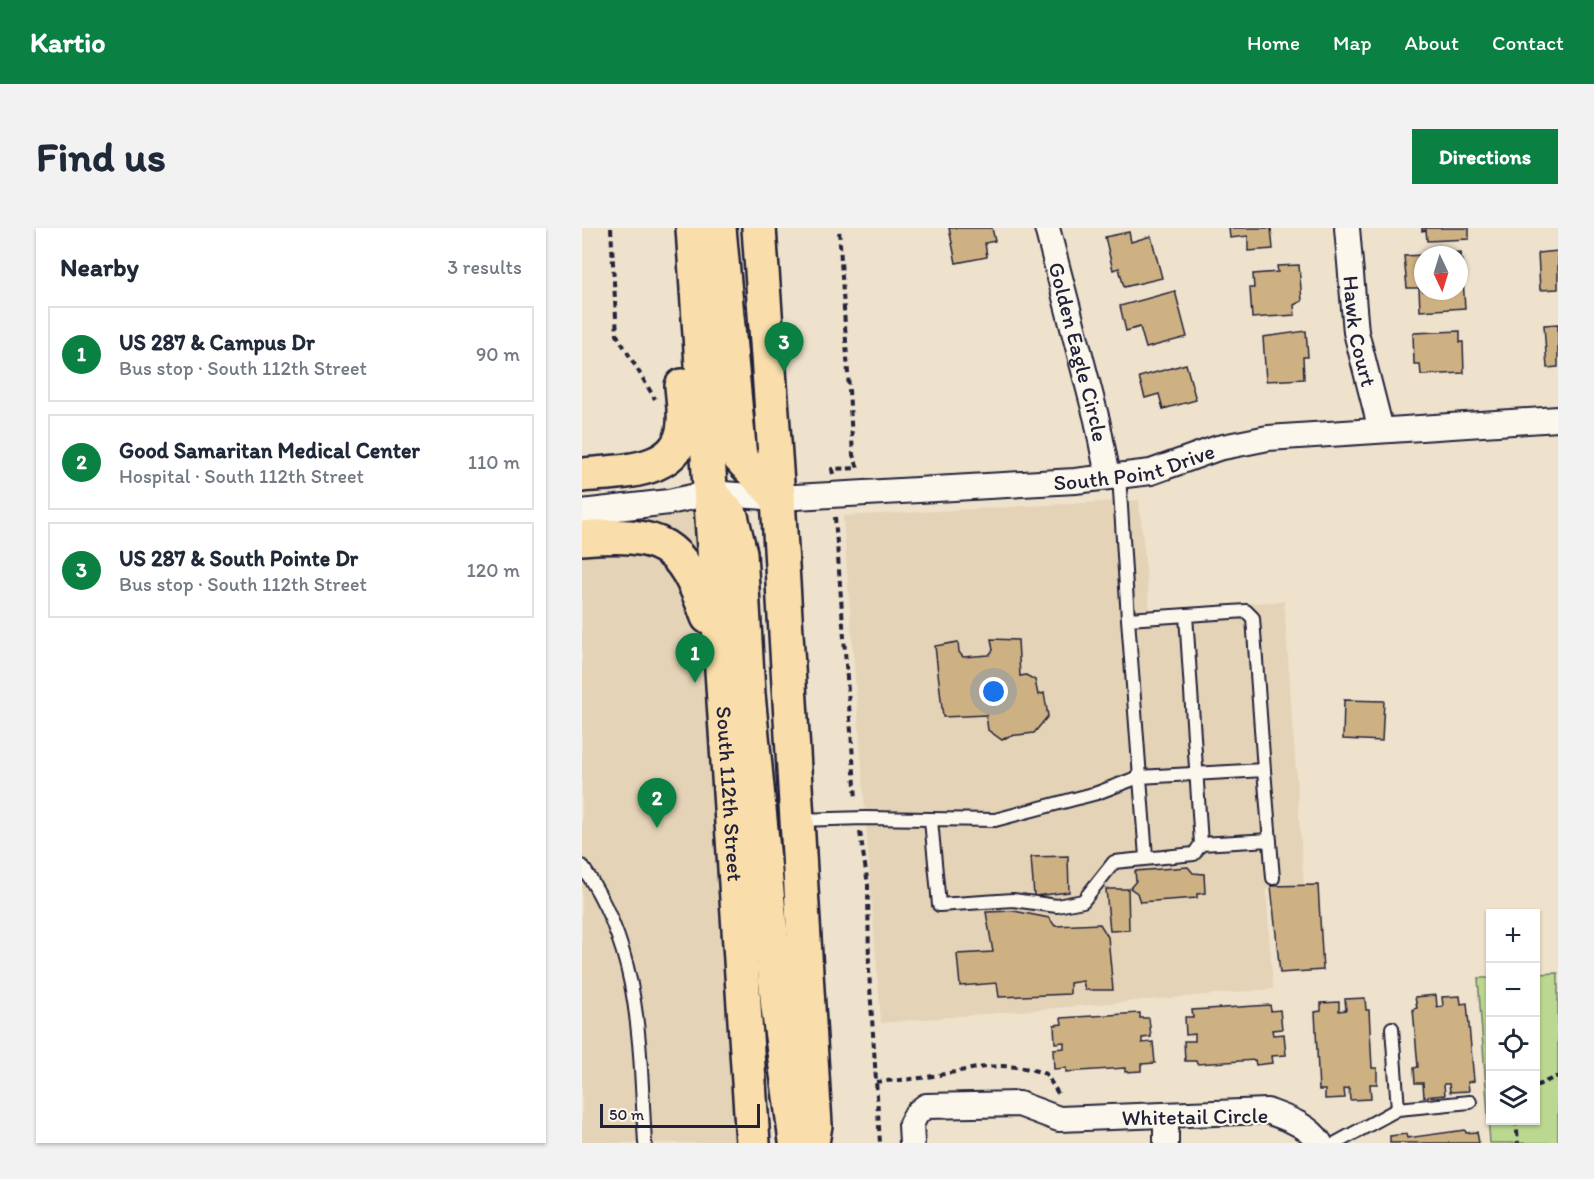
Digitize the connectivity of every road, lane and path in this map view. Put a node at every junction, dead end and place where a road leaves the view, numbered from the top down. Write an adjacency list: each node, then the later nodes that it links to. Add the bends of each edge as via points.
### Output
1 (611, 228): 8 (path, via 617,335)
2 (674, 228): 11 (main road, via 685,426 664,461 649,468)
3 (693, 228): 13 (main road, South 112th Street)
4 (719, 228): 14 (main road, via 740,458)
5 (759, 228): 14 (main road)
6 (1047, 228): 12 (street, Golden Eagle Circle)
7 (1347, 228): 10 (street, Hawk Court, via 1356,332)
8 (660, 406)
9 (1558, 419): 10 (street, South Point Drive)
10 (1381, 430): 12 (street, South Point Drive, via 1268,438 1218,448 1151,472)
11 (582, 475)
12 (1114, 476): 14 (street, South Point Drive); 18 (lane)
13 (710, 493): 14 (street, South Point Drive); 15 (street, South Point Drive); 19 (main road, South 112th Street); 42 (main road, via 731,516 740,553 748,694 778,1007)
14 (778, 498): 23 (main road)
15 (582, 512)
16 (582, 538): 19 (main road, via 658,541 670,549 691,573)
17 (1186, 615): 18 (lane); 20 (lane, via 1246,611 1253,618); 21 (lane)
18 (1128, 619): 22 (lane)
19 (720, 651): 41 (main road, South 112th Street)
20 (1264, 770): 21 (lane); 26 (lane)
21 (1196, 774): 22 (lane); 27 (lane)
22 (1141, 777): 24 (lane, via 995,820); 28 (lane)
23 (797, 820): 24 (lane); 43 (main road)
24 (931, 820): 28 (lane, via 939,905 1013,900 1057,906 1083,901 1114,862)
25 (860, 832): 33 (path, via 868,885)
26 (1270, 840): 27 (lane); 30 (lane)
27 (1201, 844): 28 (lane, via 1194,854)
28 (1146, 857)
29 (582, 867): 40 (lane, via 604,905 628,961 636,1004)
30 (1274, 878)
31 (1392, 1028): 36 (lane)
32 (1558, 1076): 34 (path)
33 (876, 1082): 38 (path, via 1011,1065 1046,1074 1061,1100); 44 (path)
34 (1540, 1084)
35 (1470, 1102): 36 (lane)
36 (1398, 1109): 48 (lane)
37 (1166, 1116): 38 (street, Whitetail Circle); 46 (street); 47 (street, Whitetail Circle, via 1268,1110 1294,1120)
38 (1059, 1119): 45 (street, Whitetail Circle, via 1019,1104 926,1106 911,1124)
39 (1516, 1125): 49 (path)
40 (645, 1143)
41 (753, 1143)
42 (797, 1143)
43 (812, 1143)
44 (880, 1143)
45 (912, 1143)
46 (1166, 1143)
47 (1320, 1143)
48 (1336, 1143)
49 (1518, 1143)

